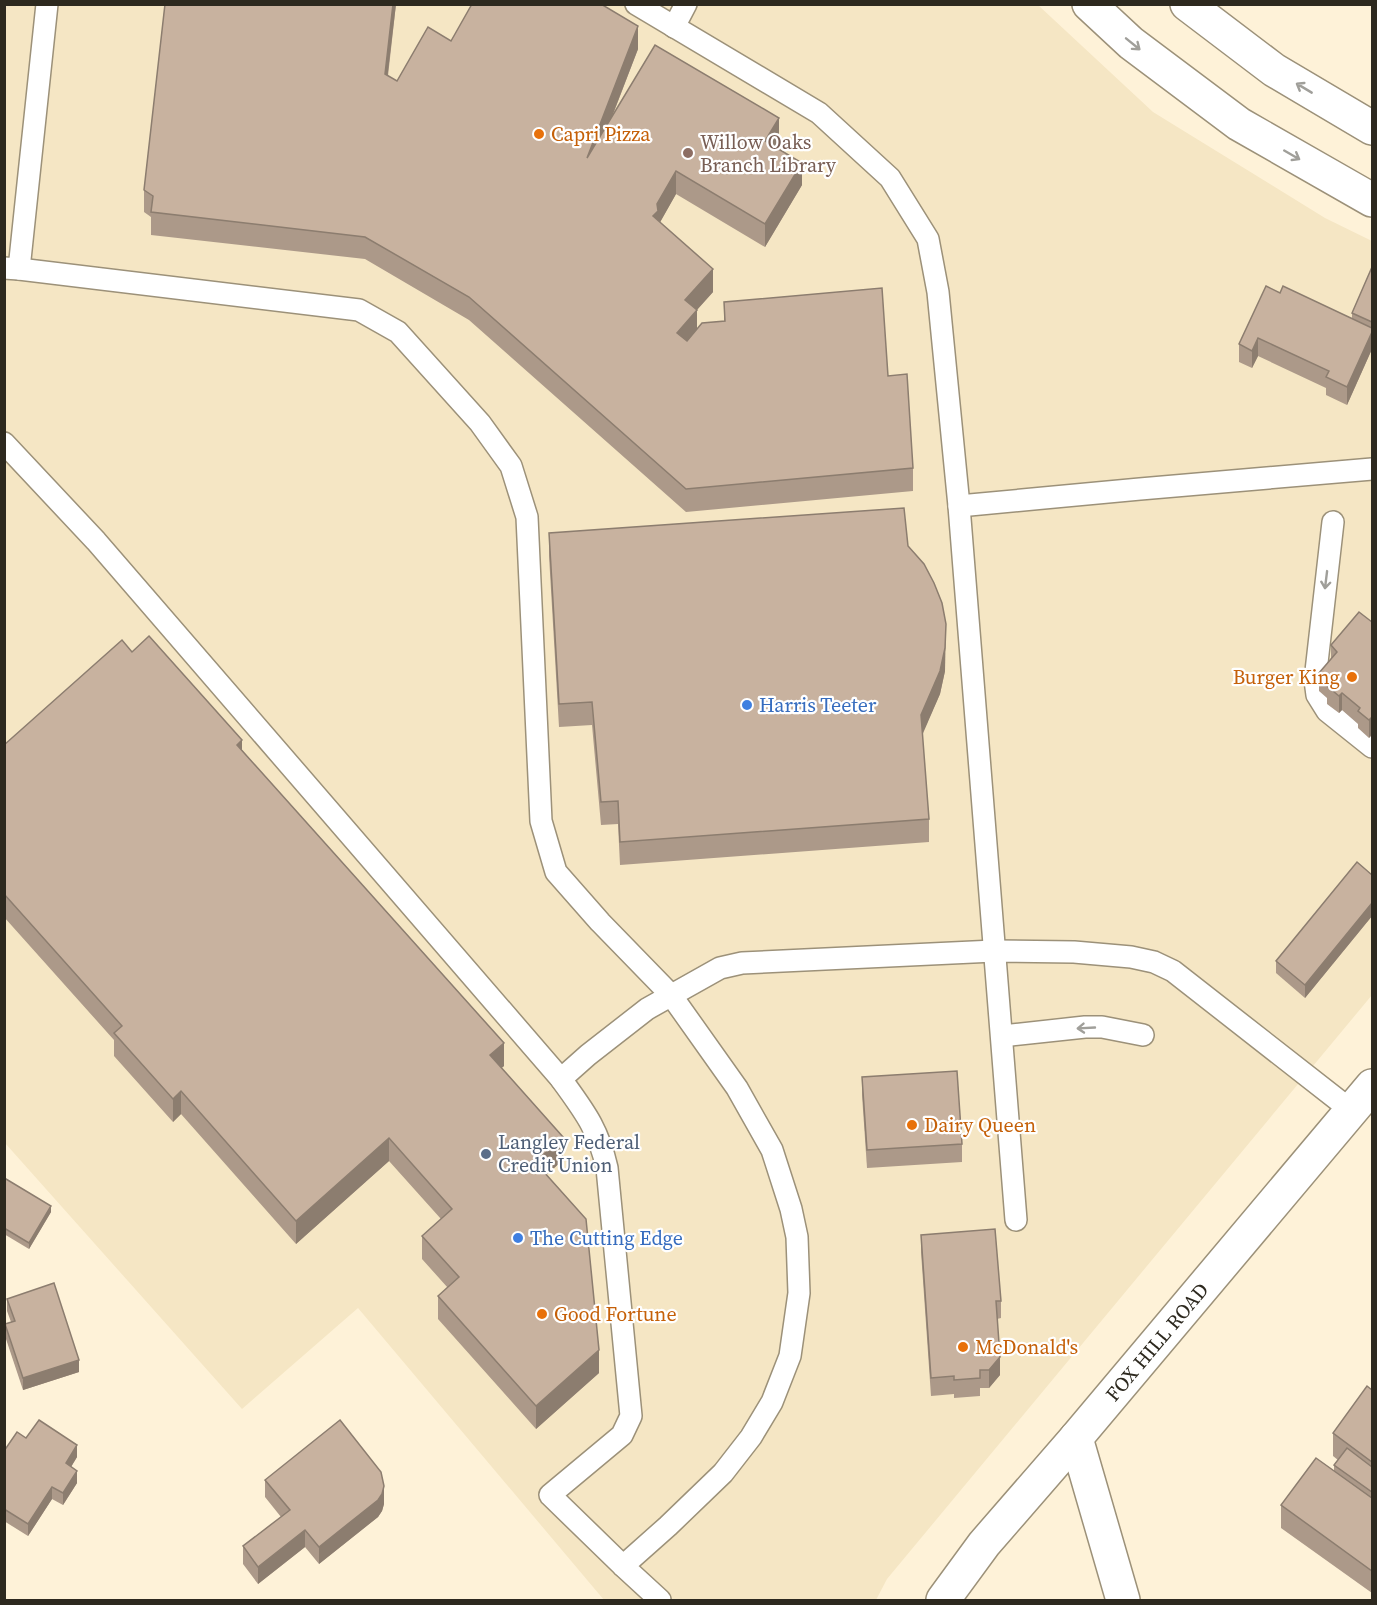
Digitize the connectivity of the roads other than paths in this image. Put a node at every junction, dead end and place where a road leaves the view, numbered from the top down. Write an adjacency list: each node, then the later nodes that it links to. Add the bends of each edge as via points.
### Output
1 (47, 4): 9 (lane)
2 (636, 4): 6 (lane)
3 (686, 4): 6 (lane)
4 (1089, 4): 8 (street, one-way to 8, via 1131,43 1239,124)
5 (1187, 4): 7 (street, one-way to 5, via 1274,70)
6 (674, 27): 12 (lane, via 819,113 890,178 928,239 938,292)
7 (1372, 128)
8 (1372, 200)
9 (12, 268): 16 (lane, via 359,310 398,332 480,423 511,466 527,517 541,821 556,872)
10 (4, 443): 19 (lane, via 96,541)
11 (1372, 469): 12 (lane)
12 (959, 506): 15 (lane)
13 (1333, 522): 14 (lane, one-way to 14, via 1314,680 1317,695 1327,711)
14 (1372, 747)
15 (994, 951): 16 (lane, via 742,963 720,968); 18 (lane); 20 (lane, via 1095,953 1154,962 1173,970)
16 (671, 995): 19 (lane, via 647,1009); 23 (lane, via 737,1088 772,1150 797,1237 799,1293 790,1356 772,1401 751,1437 723,1473)
17 (1143, 1035): 18 (lane, one-way to 18, via 1085,1027)
18 (1002, 1036): 21 (lane)
19 (561, 1079): 23 (lane, via 595,1129 607,1168 631,1416 622,1435 550,1495)
20 (1362, 1098): 22 (street, FOX HILL ROAD)
21 (1016, 1220)
22 (1076, 1438): 25 (street, FOX HILL ROAD, via 984,1544); 26 (street)
23 (623, 1566): 24 (lane)
24 (660, 1600)
25 (943, 1600)
26 (1123, 1600)

